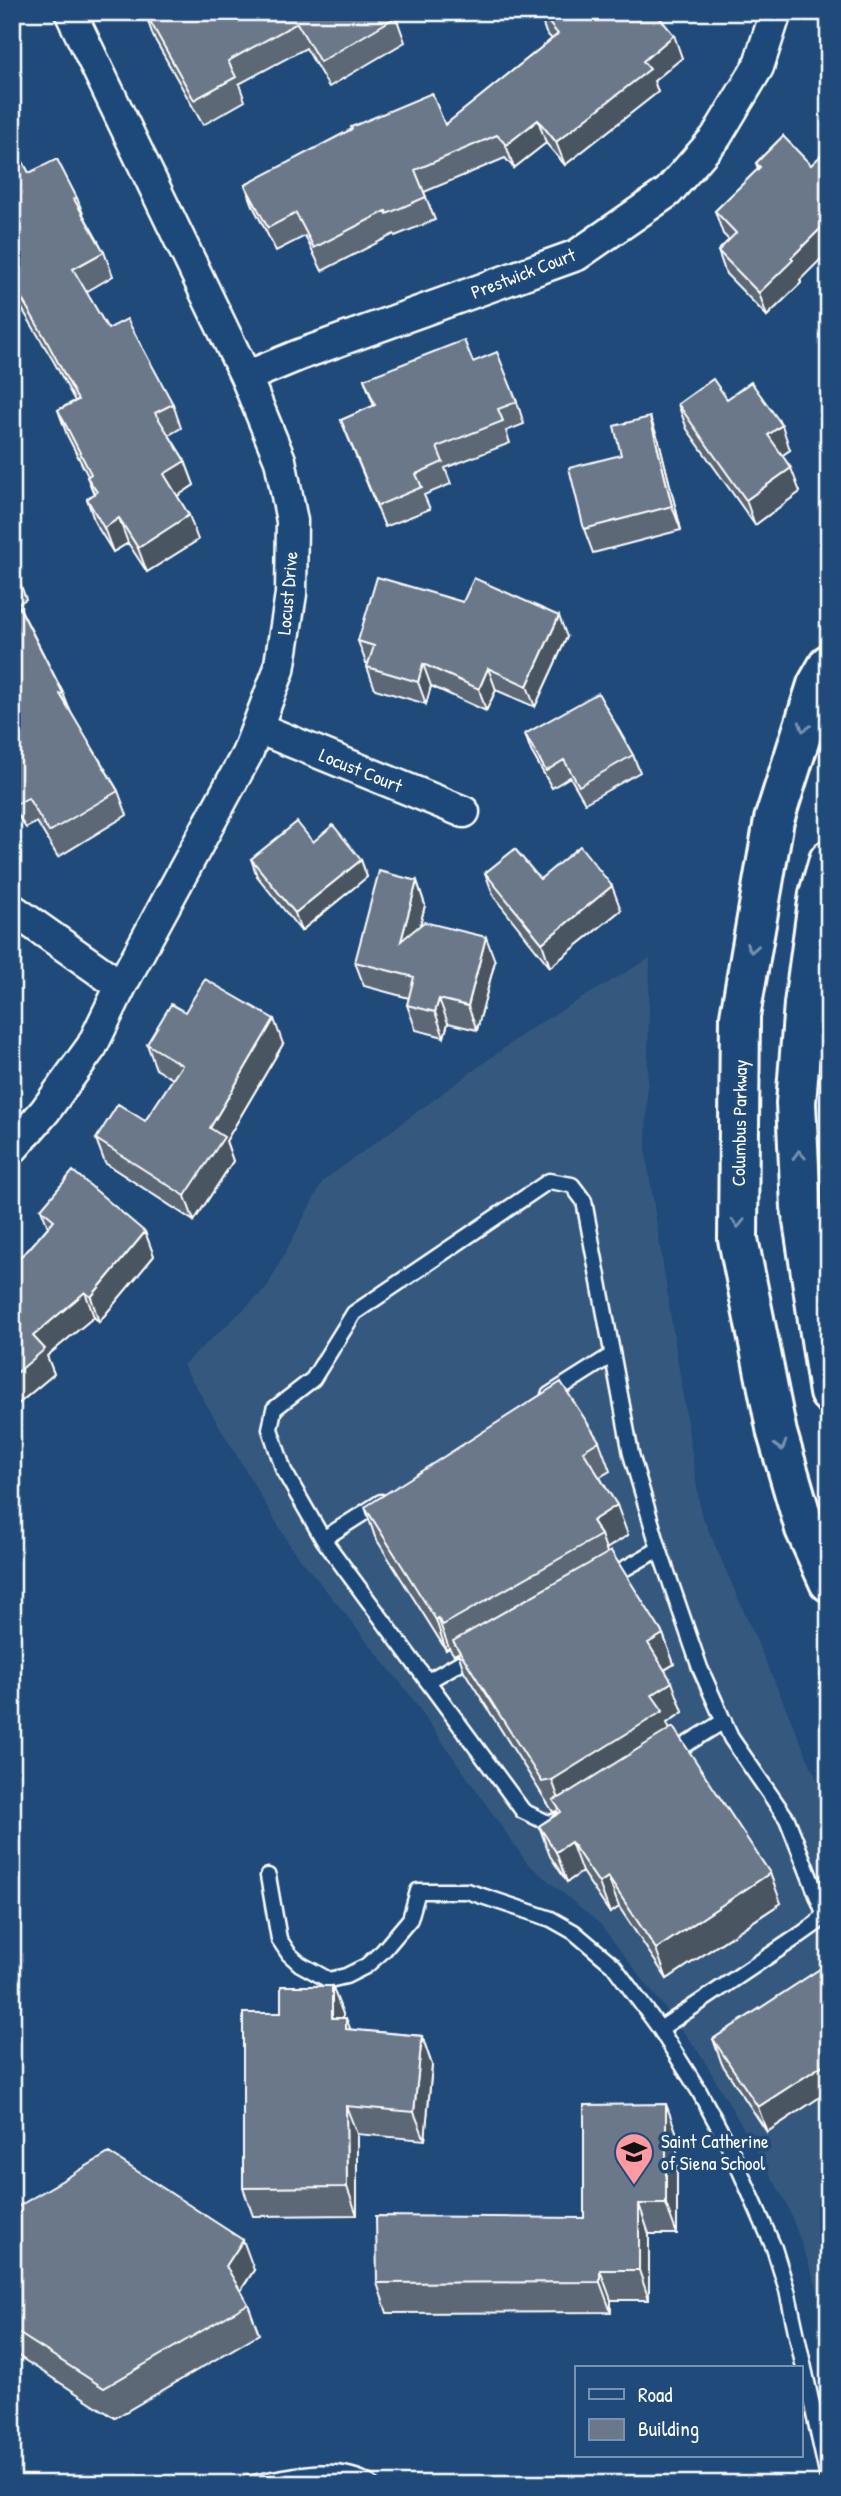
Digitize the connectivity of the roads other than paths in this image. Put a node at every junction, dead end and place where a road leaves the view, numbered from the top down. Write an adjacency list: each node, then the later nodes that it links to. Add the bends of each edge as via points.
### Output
1 (70, 12): 3 (street, Locust Drive)
2 (776, 12): 3 (street, Prestwick Court, via 758,67 716,137 667,192 589,247)
3 (246, 377): 5 (street, Locust Drive, via 280,460 292,521 290,594 279,670)
4 (829, 664): 17 (main road, Columbus Parkway, one-way to 17, via 817,685 774,820 740,1016 738,1239 777,1433 805,1529)
5 (258, 728): 6 (street, Locust Court); 9 (street, Locust Drive)
6 (464, 812)
7 (829, 860): 12 (main road, one-way to 7, via 801,1207 796,1103 804,1004)
8 (12, 909): 9 (street)
9 (121, 986): 10 (street, Locust Drive, via 92,1046)
10 (12, 1149)
11 (612, 1355): 13 (lane); 15 (lane, via 584,1201 572,1185 549,1181 354,1313 313,1379 274,1409 270,1429 284,1471); 16 (lane, via 631,1454)
12 (829, 1392)
13 (531, 1406)
14 (393, 1495): 15 (lane)
15 (323, 1539): 20 (lane)
16 (659, 1549): 18 (lane); 21 (lane, via 700,1668)
17 (829, 1582)
18 (598, 1584)
19 (488, 1646): 20 (lane)
20 (428, 1681): 23 (lane, via 523,1811 548,1823)
21 (724, 1721): 22 (lane); 25 (lane, via 787,1819 824,1913 817,1923)
22 (657, 1763)
23 (578, 1812)
24 (268, 1876): 25 (lane, via 279,1940 300,1964 329,1980 356,1971 383,1951 410,1919 418,1892 467,1891 551,1919 574,1932 612,1965)
25 (660, 2029): 26 (lane, via 730,2148 774,2248)
26 (829, 2483)
27 (248, 2484): 28 (lane, via 329,2473 358,2476)
28 (372, 2484)

